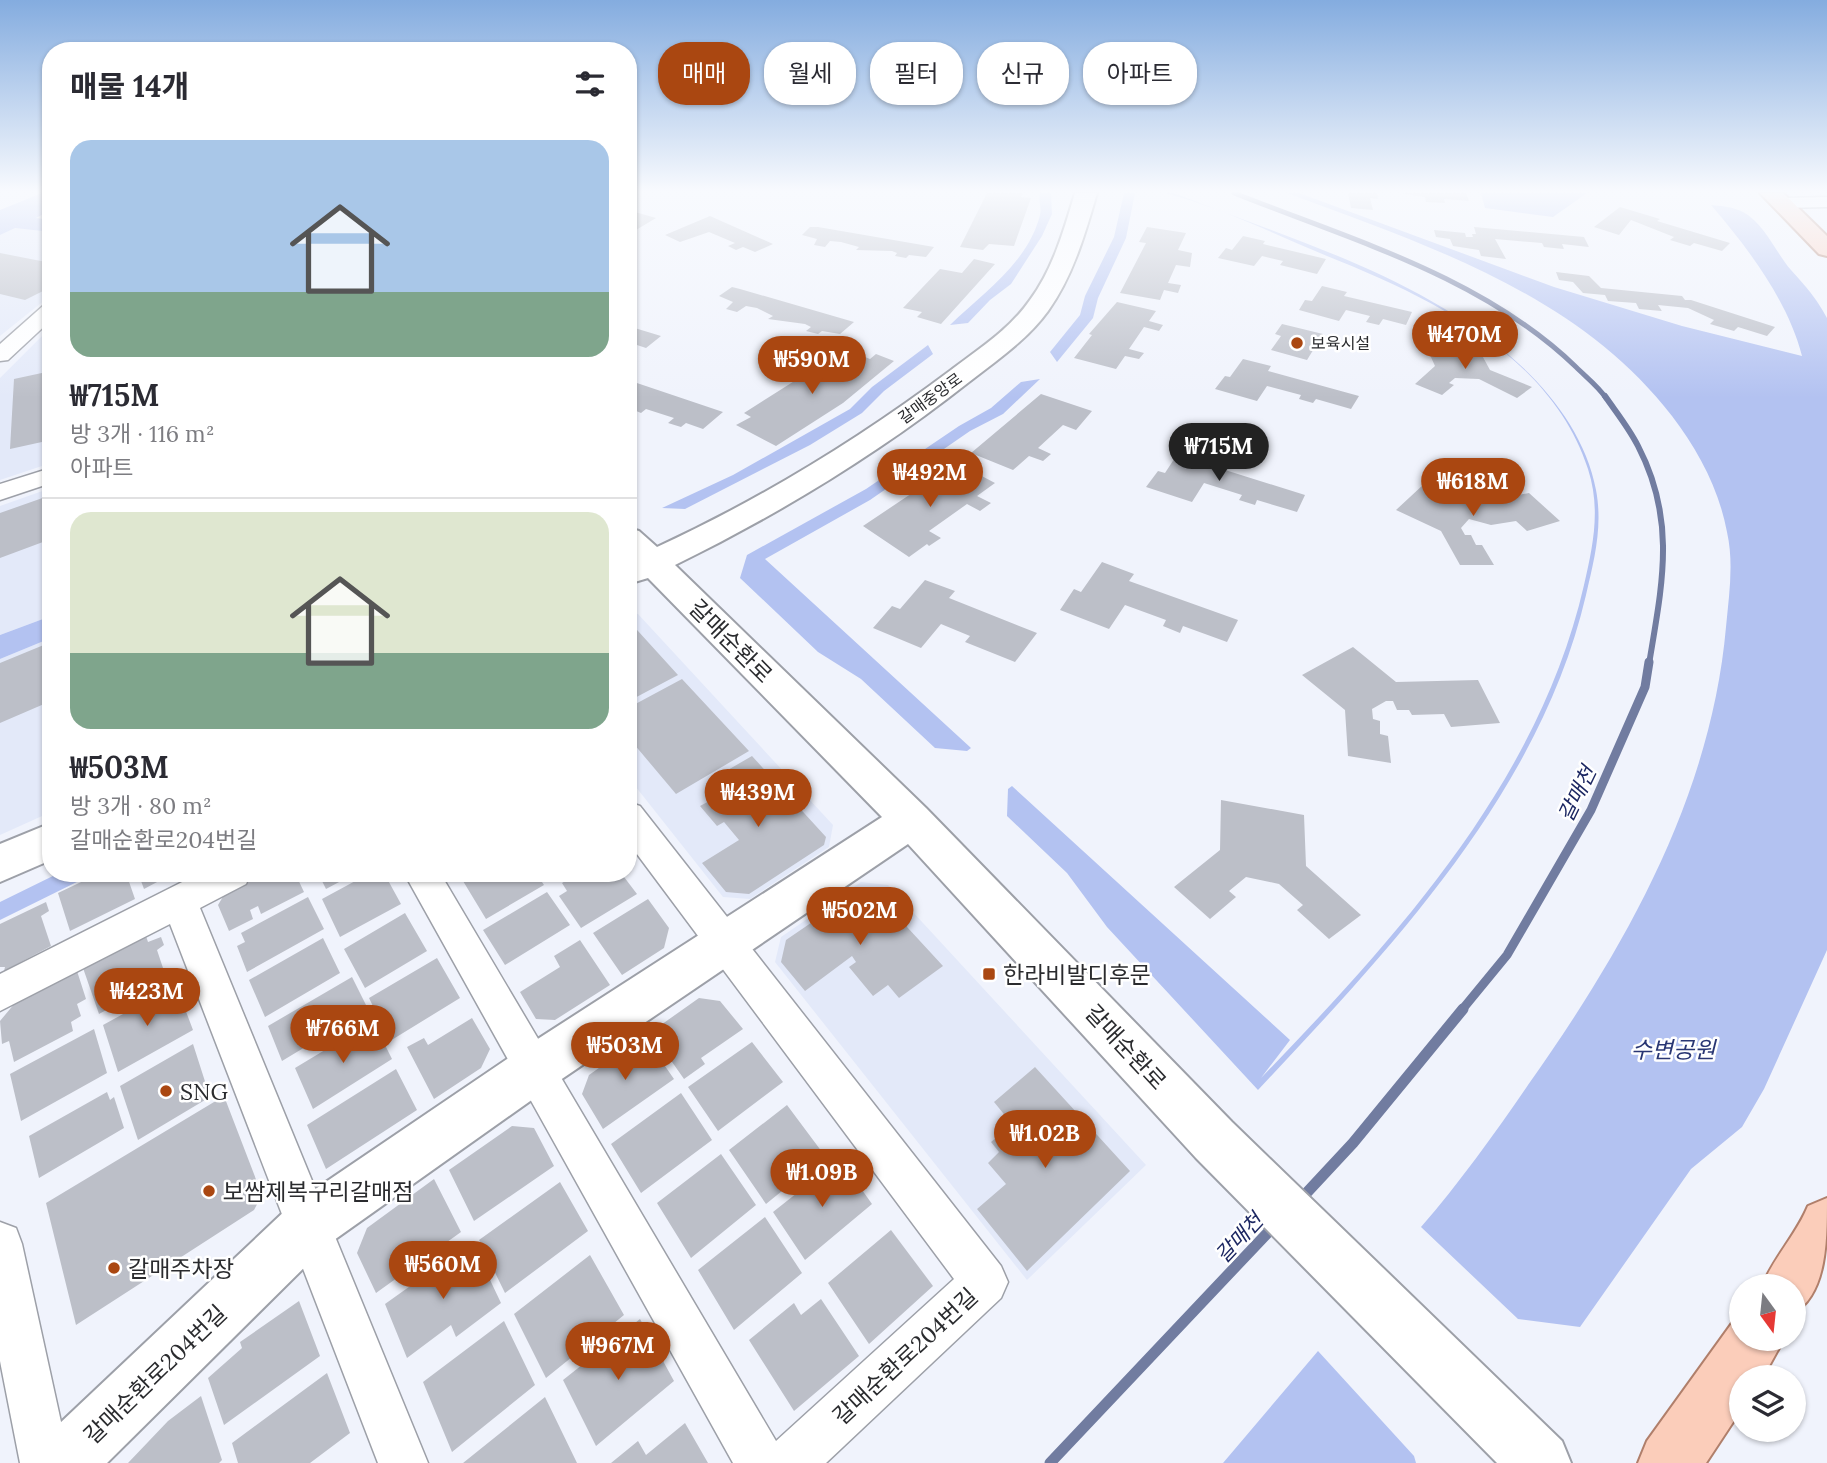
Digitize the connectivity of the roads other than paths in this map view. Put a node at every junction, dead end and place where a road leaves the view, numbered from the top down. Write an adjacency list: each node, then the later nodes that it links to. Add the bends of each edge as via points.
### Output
1 (1062, 261): 6 (street, 갈매중앙로, via 1037,309 932,400 821,474)
2 (42, 317): 3 (street)
3 (0, 355)
4 (42, 478): 5 (street)
5 (0, 492)
6 (637, 558)
7 (637, 559): 8 (street, 갈매순환로)
8 (911, 820): 15 (street, 갈매순환로204번길); 28 (street, 갈매순환로, via 1214,1140)
9 (637, 828): 15 (street, 갈매순환로204번길)
10 (42, 844): 11 (street)
11 (0, 864)
12 (216, 882): 14 (street)
13 (426, 882): 17 (street)
14 (179, 901): 16 (street); 19 (street)
15 (727, 944): 17 (street, 갈매순환로204번길); 27 (street, 갈매순환로204번길, via 985,1282)
16 (0, 993)
17 (533, 1070): 19 (street, 갈매순환로204번길); 26 (street)
18 (1827, 1225): 21 (main road)
19 (308, 1226): 24 (street, 갈매순환로204번길); 25 (street)
20 (0, 1244): 23 (street)
21 (1798, 1274)
22 (1747, 1351): 29 (main road)
23 (45, 1463)
24 (63, 1463)
25 (403, 1463)
26 (761, 1463)
27 (789, 1463)
28 (1540, 1463)
29 (1669, 1463)

